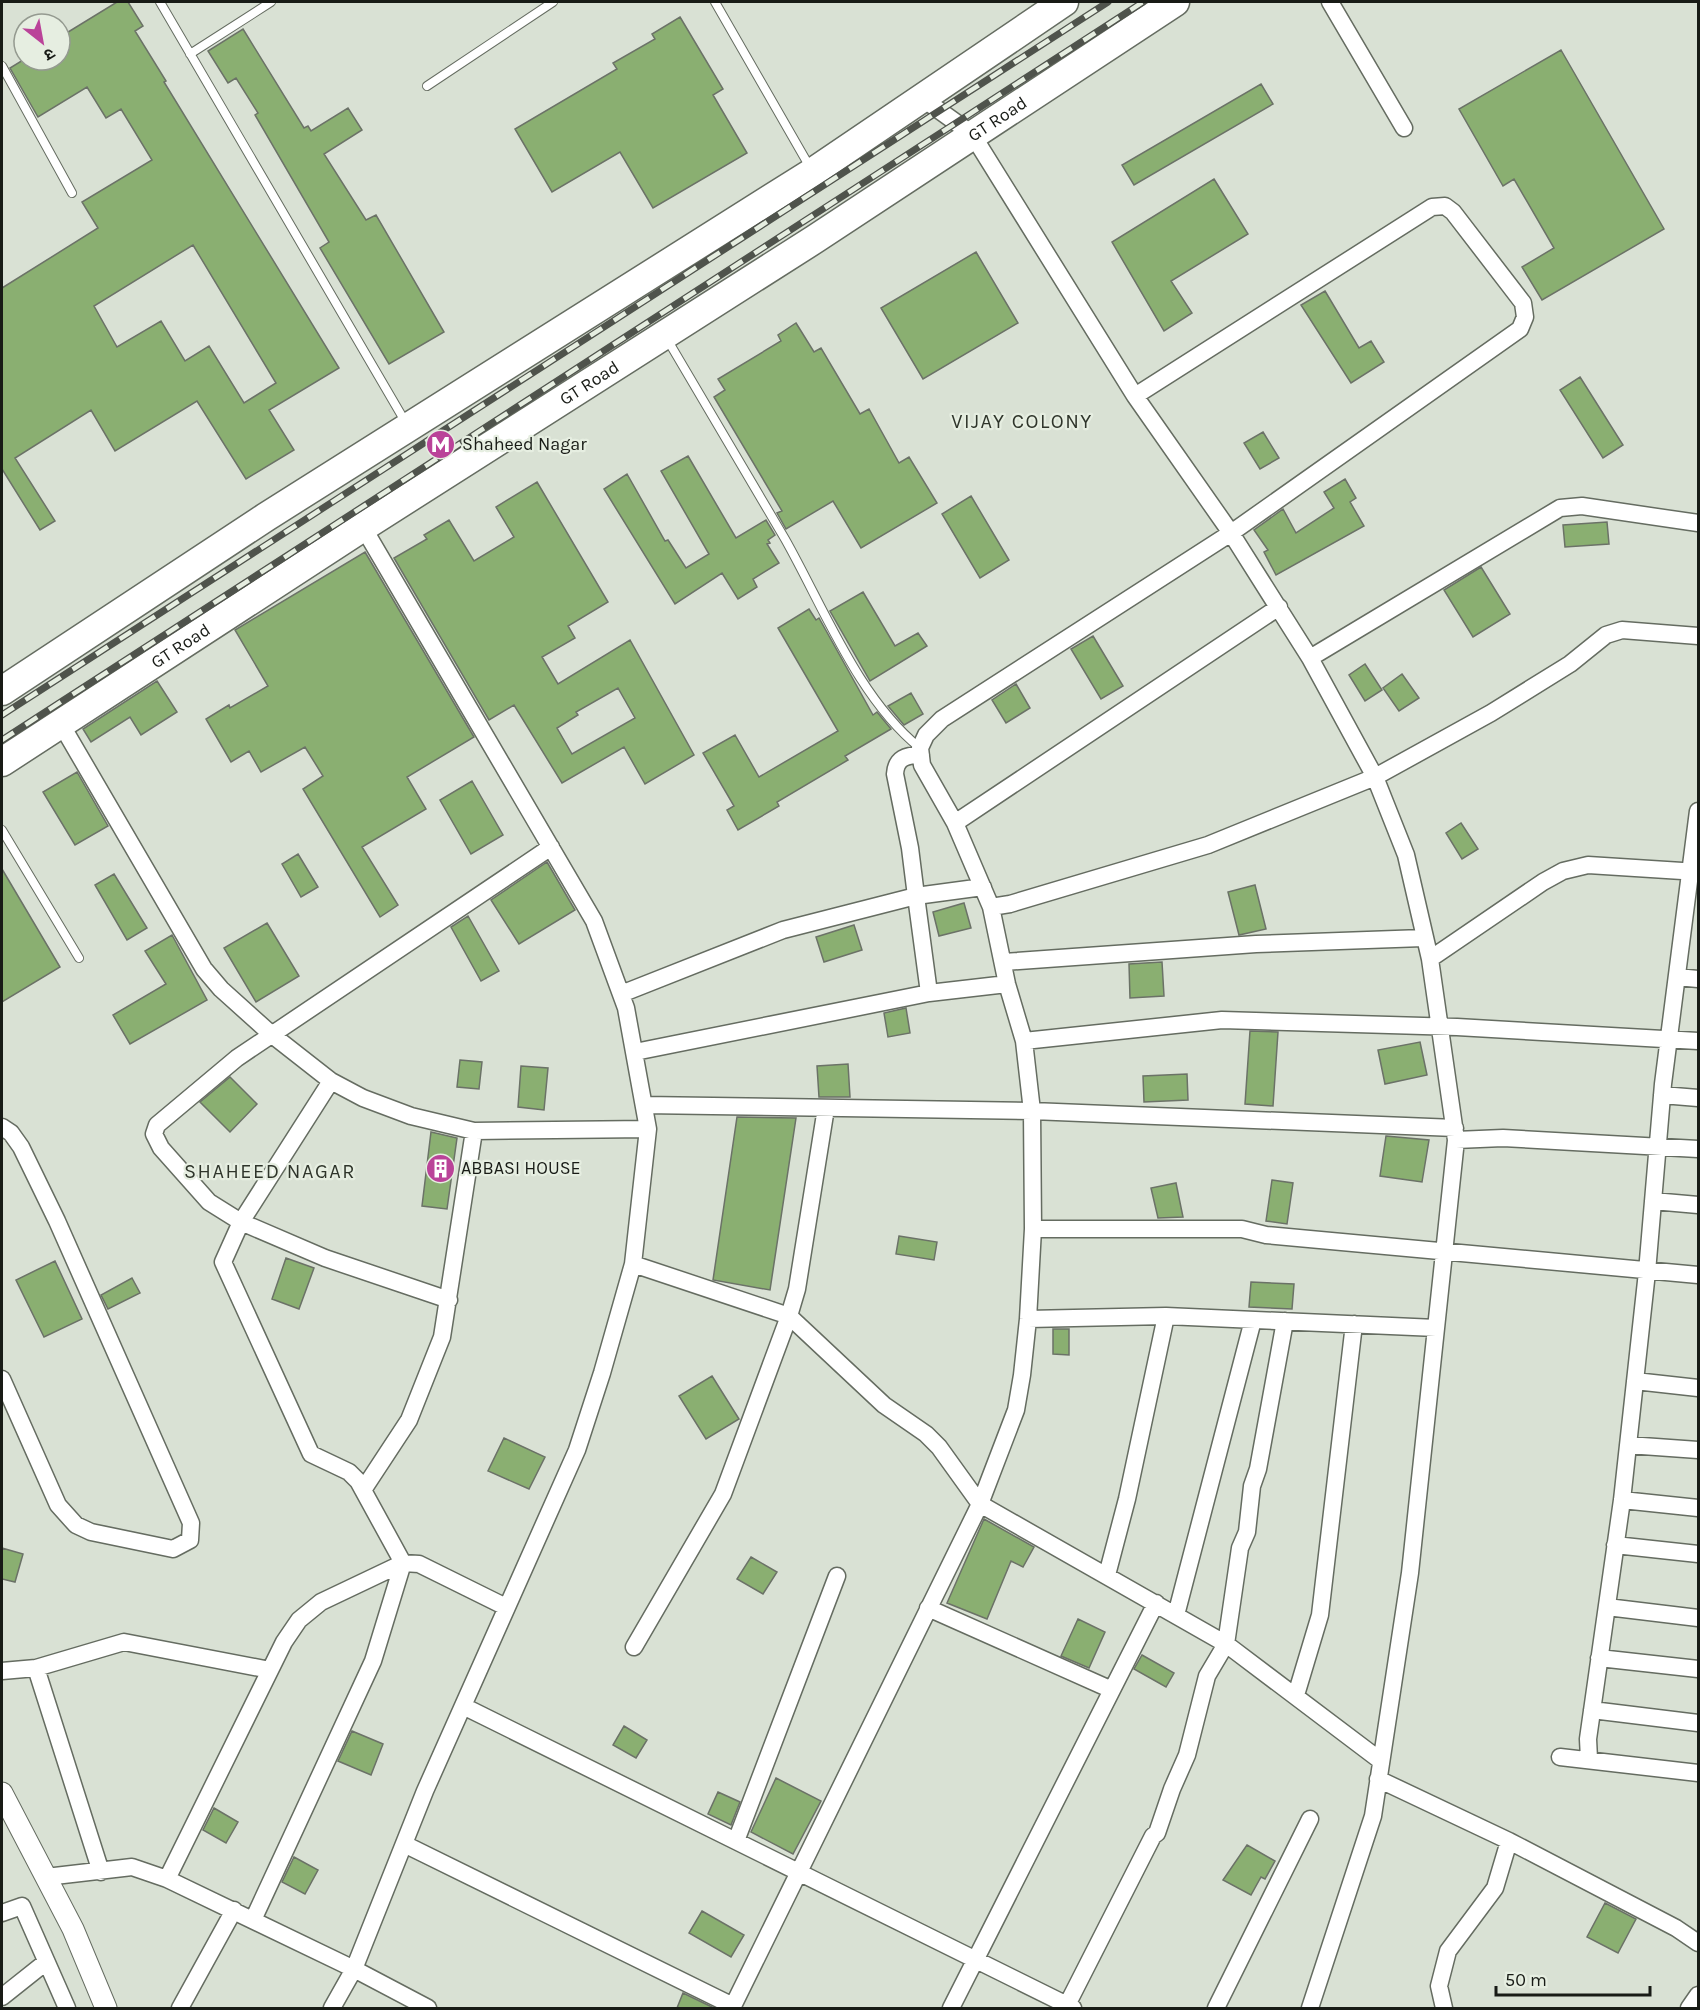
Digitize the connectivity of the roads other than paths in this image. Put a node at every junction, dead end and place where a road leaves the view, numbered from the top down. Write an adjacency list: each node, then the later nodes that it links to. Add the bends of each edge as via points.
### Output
1 (160, 2): 8 (lane)
2 (271, 2): 8 (lane)
3 (553, 2): 10 (lane)
4 (715, 2): 14 (lane)
5 (1064, 2): 11 (highway)
6 (1175, 2): 13 (highway, GT Road)
7 (1330, 2): 12 (street)
8 (190, 54): 18 (lane)
9 (2, 66): 15 (lane)
10 (427, 86)
11 (922, 98): 13 (street); 14 (highway)
12 (1404, 128)
13 (972, 134): 16 (highway, GT Road); 17 (street)
14 (813, 172): 18 (highway)
15 (72, 193)
16 (665, 335): 20 (highway, GT Road); 27 (lane, via 871,697)
17 (1135, 396): 21 (street); 21 (street, via 1432,207 1445,206 1453,212 1523,303 1525,317 1520,329)
18 (409, 429): 25 (highway)
19 (1698, 523): 24 (street, via 1582,506 1560,508)
20 (363, 527): 26 (highway, GT Road); 33 (street)
21 (1231, 532): 22 (street); 27 (street, via 942,719 927,735)
22 (1279, 607): 24 (street); 31 (street)
23 (1698, 636): 29 (street, via 1622,630 1606,635 1570,664 1491,713)
24 (1310, 658): 29 (street)
25 (2, 689)
26 (61, 724): 28 (highway, GT Road); 49 (street, via 204,969)
27 (920, 751): 31 (street, via 922,765); 36 (street, via 895,765)
28 (2, 762)
29 (1375, 777): 37 (street, via 1208,845); 39 (street, via 1406,855)
30 (1698, 811): 34 (street)
31 (955, 823): 35 (street)
32 (2, 830): 40 (lane)
33 (551, 847): 47 (street, via 594,921); 49 (street)
34 (1694, 871): 38 (street); 41 (street, via 1588,865 1563,871)
35 (982, 887): 36 (street); 37 (street)
36 (916, 896): 46 (street); 47 (street, via 783,930)
37 (991, 907): 42 (street)
38 (1691, 925): 43 (street)
39 (1424, 938): 41 (street); 42 (street, via 1256,944)
40 (80, 958)
41 (1430, 959): 48 (street)
42 (1004, 962): 45 (street)
43 (1677, 977): 44 (street); 50 (street)
44 (1698, 979)
45 (1007, 984): 46 (street); 51 (street)
46 (929, 993): 53 (street)
47 (621, 994): 53 (street)
48 (1440, 1028): 50 (street); 51 (street, via 1222,1020); 63 (street)
49 (271, 1034): 54 (street); 68 (street, via 169,1114 154,1134 161,1148 209,1202)
50 (1669, 1037): 52 (street); 55 (street)
51 (1024, 1041): 59 (street)
52 (1698, 1041)
53 (634, 1052): 57 (street)
54 (331, 1081): 62 (street, via 411,1116); 68 (street)
55 (1662, 1095): 56 (street); 64 (street)
56 (1698, 1098)
57 (644, 1104): 58 (street); 61 (street)
58 (826, 1108): 59 (street); 75 (street, via 797,1289)
59 (1032, 1111): 63 (street); 69 (street)
60 (2, 1127): 82 (street, via 21,1147 57,1221 190,1523 190,1540 173,1549 91,1532 76,1525 58,1505)
61 (648, 1130): 62 (street); 71 (street)
62 (474, 1131): 74 (street)
63 (1456, 1134): 64 (street); 70 (street)
64 (1656, 1145): 65 (street); 66 (street)
65 (1698, 1149)
66 (1653, 1201): 67 (street); 72 (street)
67 (1698, 1205)
68 (241, 1222): 74 (street, via 325,1258); 87 (street, via 223,1262 300,1435 311,1454 349,1472)
69 (1033, 1229): 70 (street, via 1242,1229 1266,1235); 77 (street)
70 (1444, 1252): 72 (street); 81 (street)
71 (633, 1264): 75 (street); 97 (street, via 577,1450)
72 (1647, 1272): 73 (street); 83 (street)
73 (1698, 1275)
74 (449, 1300): 87 (street, via 442,1337 409,1420)
75 (789, 1316): 89 (street, via 884,1405 926,1434); 103 (street, via 723,1494)
76 (1166, 1316): 77 (street); 78 (street); 94 (street)
77 (1028, 1319): 89 (street, via 1016,1410)
78 (1253, 1320): 79 (street); 100 (street)
79 (1285, 1322): 80 (street); 102 (street, via 1252,1486 1247,1532 1240,1548)
80 (1354, 1324): 81 (street); 110 (street, via 1320,1615)
81 (1436, 1328): 116 (street, via 1410,1573)
82 (2, 1379)
83 (1635, 1382): 84 (street); 85 (street)
84 (1698, 1388)
85 (1628, 1445): 86 (street); 88 (street)
86 (1698, 1450)
87 (363, 1490): 93 (street)
88 (1622, 1500): 90 (street); 91 (street)
89 (980, 1504): 94 (street); 99 (street)
90 (1698, 1508)
91 (1615, 1545): 92 (street); 98 (street)
92 (1698, 1554)
93 (403, 1563): 97 (street, via 419,1564); 107 (street, via 321,1602 299,1620); 130 (street, via 374,1661)
94 (1107, 1575): 96 (street)
95 (837, 1576): 121 (street)
96 (1156, 1603): 100 (street); 109 (street)
97 (506, 1607): 111 (street)
98 (1607, 1607): 101 (street); 104 (street)
99 (928, 1608): 109 (street); 125 (street)
100 (1176, 1615): 102 (street)
101 (1698, 1618)
102 (1226, 1644): 110 (street); 138 (street, via 1207,1676 1187,1755 1160,1828)
103 (634, 1647)
104 (1599, 1658): 106 (street); 112 (street)
105 (36, 1668): 107 (street, via 124,1642); 108 (street); 124 (street)
106 (1698, 1669)
107 (270, 1670): 127 (street)
108 (2, 1671)
109 (1112, 1690): 132 (street)
110 (1296, 1695): 116 (street)
111 (464, 1706): 121 (street); 123 (street)
112 (1592, 1710): 113 (street); 115 (street)
113 (1698, 1723)
114 (1560, 1756): 115 (street)
115 (1588, 1760): 117 (street)
116 (1381, 1761): 118 (street)
117 (1698, 1773)
118 (1378, 1779): 122 (street); 146 (street, via 1373,1816)
119 (2, 1793): 126 (street)
120 (1310, 1819): 145 (street)
121 (736, 1841): 125 (street)
122 (1509, 1841): 131 (street); 147 (street, via 1495,1888 1448,1951 1439,1986)
123 (404, 1844): 134 (street); 137 (street)
124 (101, 1872): 126 (street); 127 (street, via 132,1867)
125 (798, 1872): 132 (street); 137 (street)
126 (46, 1877): 140 (street)
127 (167, 1879): 128 (street)
128 (234, 1910): 130 (street); 141 (street)
129 (2, 1913): 133 (street, via 22,1906)
130 (253, 1920): 134 (street)
131 (1698, 1943)
132 (975, 1958): 138 (street); 144 (street)
133 (46, 1962): 136 (street); 139 (street)
134 (354, 1969): 142 (street); 143 (street)
135 (1698, 1995): 148 (street)
136 (2, 1997)
137 (732, 2007)
138 (1070, 2007)
139 (67, 2008)
140 (106, 2008)
141 (180, 2008)
142 (332, 2008)
143 (428, 2008)
144 (951, 2008)
145 (1216, 2008)
146 (1311, 2008)
147 (1444, 2008)
148 (1689, 2008)

